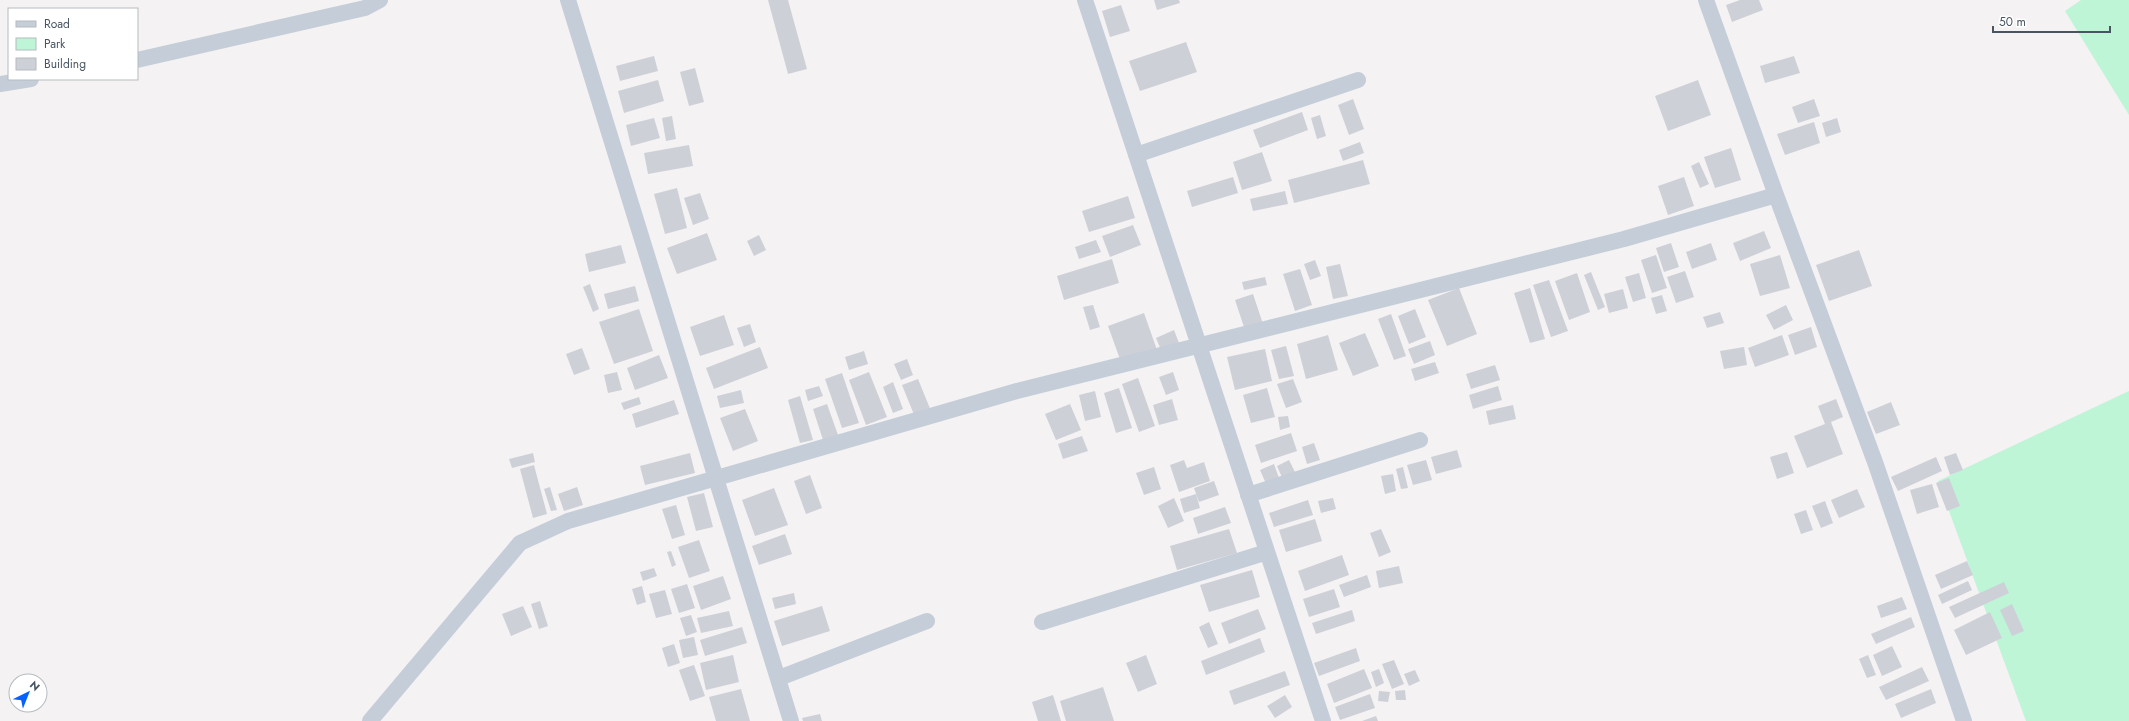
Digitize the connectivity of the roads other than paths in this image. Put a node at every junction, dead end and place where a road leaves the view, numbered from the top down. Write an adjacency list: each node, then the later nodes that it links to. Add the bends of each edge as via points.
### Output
1 (380, 0): 5 (street, via 365,8)
2 (568, 0): 13 (street)
3 (1085, 0): 9 (street)
4 (1706, 0): 10 (street)
5 (138, 60)
6 (25, 80): 8 (street)
7 (1358, 80): 9 (street)
8 (0, 84)
9 (1136, 155): 11 (street)
10 (1776, 195): 11 (street, via 1624,239); 22 (street, via 1875,462)
11 (1199, 346): 13 (street, via 1017,391); 14 (street)
12 (1420, 440): 14 (street)
13 (716, 477): 18 (street); 19 (street, via 568,520 520,543)
14 (1248, 495): 15 (street)
15 (1268, 552): 17 (street); 21 (street)
16 (927, 621): 18 (street)
17 (1042, 622)
18 (779, 678): 20 (street)
19 (370, 721)
20 (791, 721)
21 (1323, 721)
22 (1964, 721)

